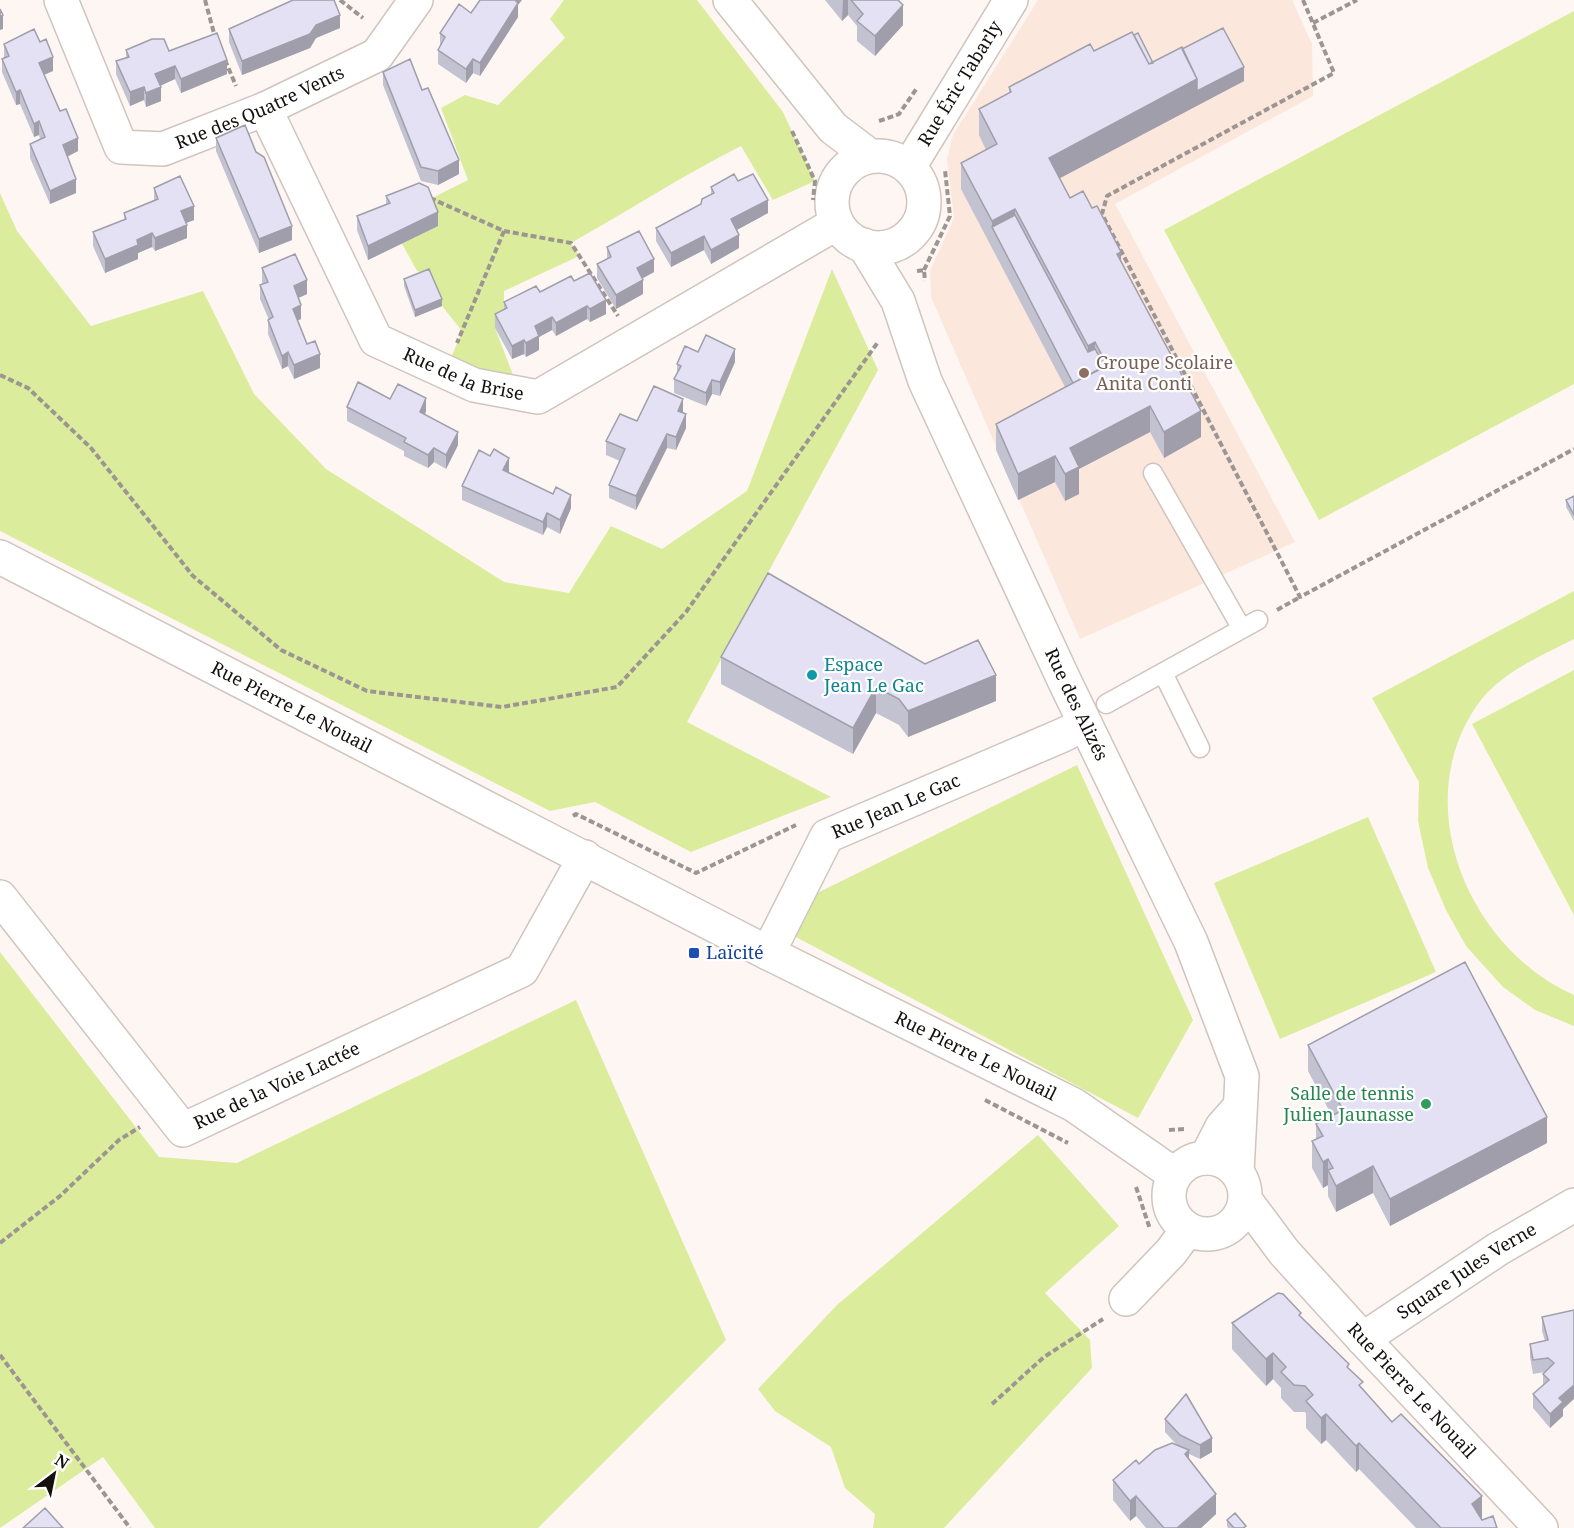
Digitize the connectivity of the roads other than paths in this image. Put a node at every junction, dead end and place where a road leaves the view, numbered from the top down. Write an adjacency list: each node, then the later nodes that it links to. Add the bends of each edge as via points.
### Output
1 (61, 0): 6 (street, Rue des Quatre Vents, via 121,147 163,149)
2 (416, 0): 6 (street, Rue des Quatre Vents, via 378,55)
3 (730, 0): 5 (street)
4 (1011, 0): 8 (street, Rue Éric Tabarly)
5 (785, 71): 7 (street, via 833,128); 9 (street)
6 (257, 112): 10 (street, Rue de la Brise, via 376,340 474,385 538,397)
7 (870, 156): 8 (street, via 884,156); 9 (street, via 858,160)
8 (909, 167): 11 (street, via 918,178 924,205 914,232)
9 (839, 177): 10 (street, via 833,192)
10 (830, 227): 12 (street)
11 (903, 241): 12 (street, via 877,248); 13 (street, Rue des Alizés)
12 (864, 245): 13 (street, Rue des Alizés)
13 (898, 301): 17 (street, Rue des Alizés, via 925,381)
14 (1153, 473): 16 (lane, via 1250,624)
15 (0, 557): 19 (street, Rue Pierre Le Nouail)
16 (1163, 673): 17 (lane); 18 (lane)
17 (1095, 714): 21 (street, Rue Jean Le Gac, via 1063,735 827,837); 22 (street, Rue des Alizés, via 1191,942 1242,1076)
18 (1200, 748)
19 (585, 857): 20 (street, Rue de la Voie Lactée, via 522,970 183,1130); 21 (street, Rue Pierre Le Nouail)
20 (0, 897)
21 (768, 953): 24 (street, Rue Pierre Le Nouail, via 1074,1106)
22 (1238, 1109): 23 (street, via 1221,1127); 25 (street, Rue des Alizés)
23 (1206, 1158): 24 (street, via 1183,1166); 25 (street, via 1217,1159)
24 (1175, 1175): 28 (street, via 1169,1193)
25 (1241, 1186): 27 (street, via 1234,1224); 29 (street, Rue Pierre Le Nouail)
26 (1574, 1204): 31 (street, Square Jules Verne)
27 (1224, 1231): 28 (street); 29 (street, Rue Pierre Le Nouail)
28 (1180, 1240): 30 (street)
29 (1284, 1252): 31 (street, Rue Pierre Le Nouail)
30 (1126, 1299)
31 (1363, 1339): 32 (street, Rue Pierre Le Nouail)
32 (1541, 1528)

